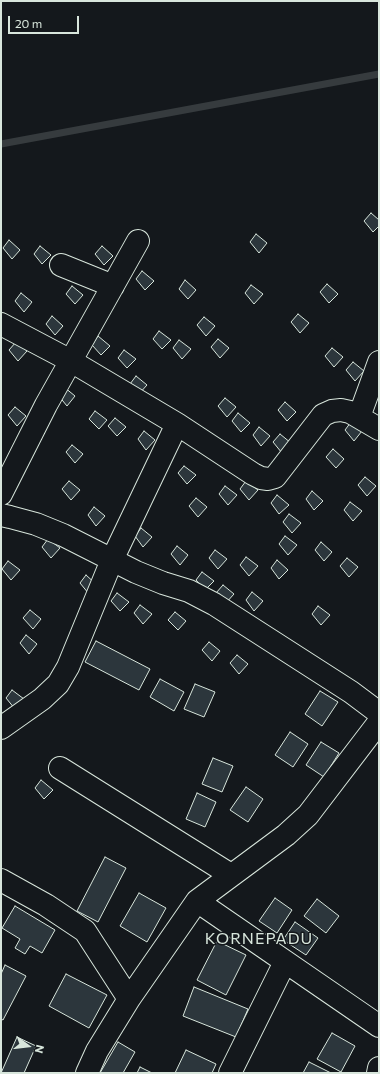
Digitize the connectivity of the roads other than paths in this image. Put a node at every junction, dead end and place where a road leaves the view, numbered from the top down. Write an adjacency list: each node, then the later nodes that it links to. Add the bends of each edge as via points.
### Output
1 (138, 241): 3 (street)
2 (61, 265): 3 (street)
3 (113, 286): 5 (street)
4 (1, 324): 5 (street)
5 (71, 361): 8 (street); 10 (street)
6 (379, 362): 7 (street)
7 (359, 417): 8 (street, via 341,410 323,415 275,477 268,480 253,474); 9 (street)
8 (178, 424): 12 (street)
9 (379, 429)
10 (1, 494)
11 (1, 515): 12 (street, via 36,524)
12 (112, 560): 13 (street, via 214,604 351,692); 15 (street, via 68,667 58,684 42,699)
13 (379, 713)
14 (379, 722): 17 (street, via 308,815 286,835)
15 (1, 728)
16 (60, 768): 17 (street)
17 (231, 875): 19 (street)
18 (1, 880): 21 (street, via 85,931)
19 (197, 900): 20 (street); 21 (street)
20 (285, 962): 22 (street); 25 (street)
21 (129, 1000): 24 (street, via 96,1051)
22 (379, 1026)
23 (379, 1068): 26 (street)
24 (87, 1073)
25 (230, 1073)
26 (378, 1073)

